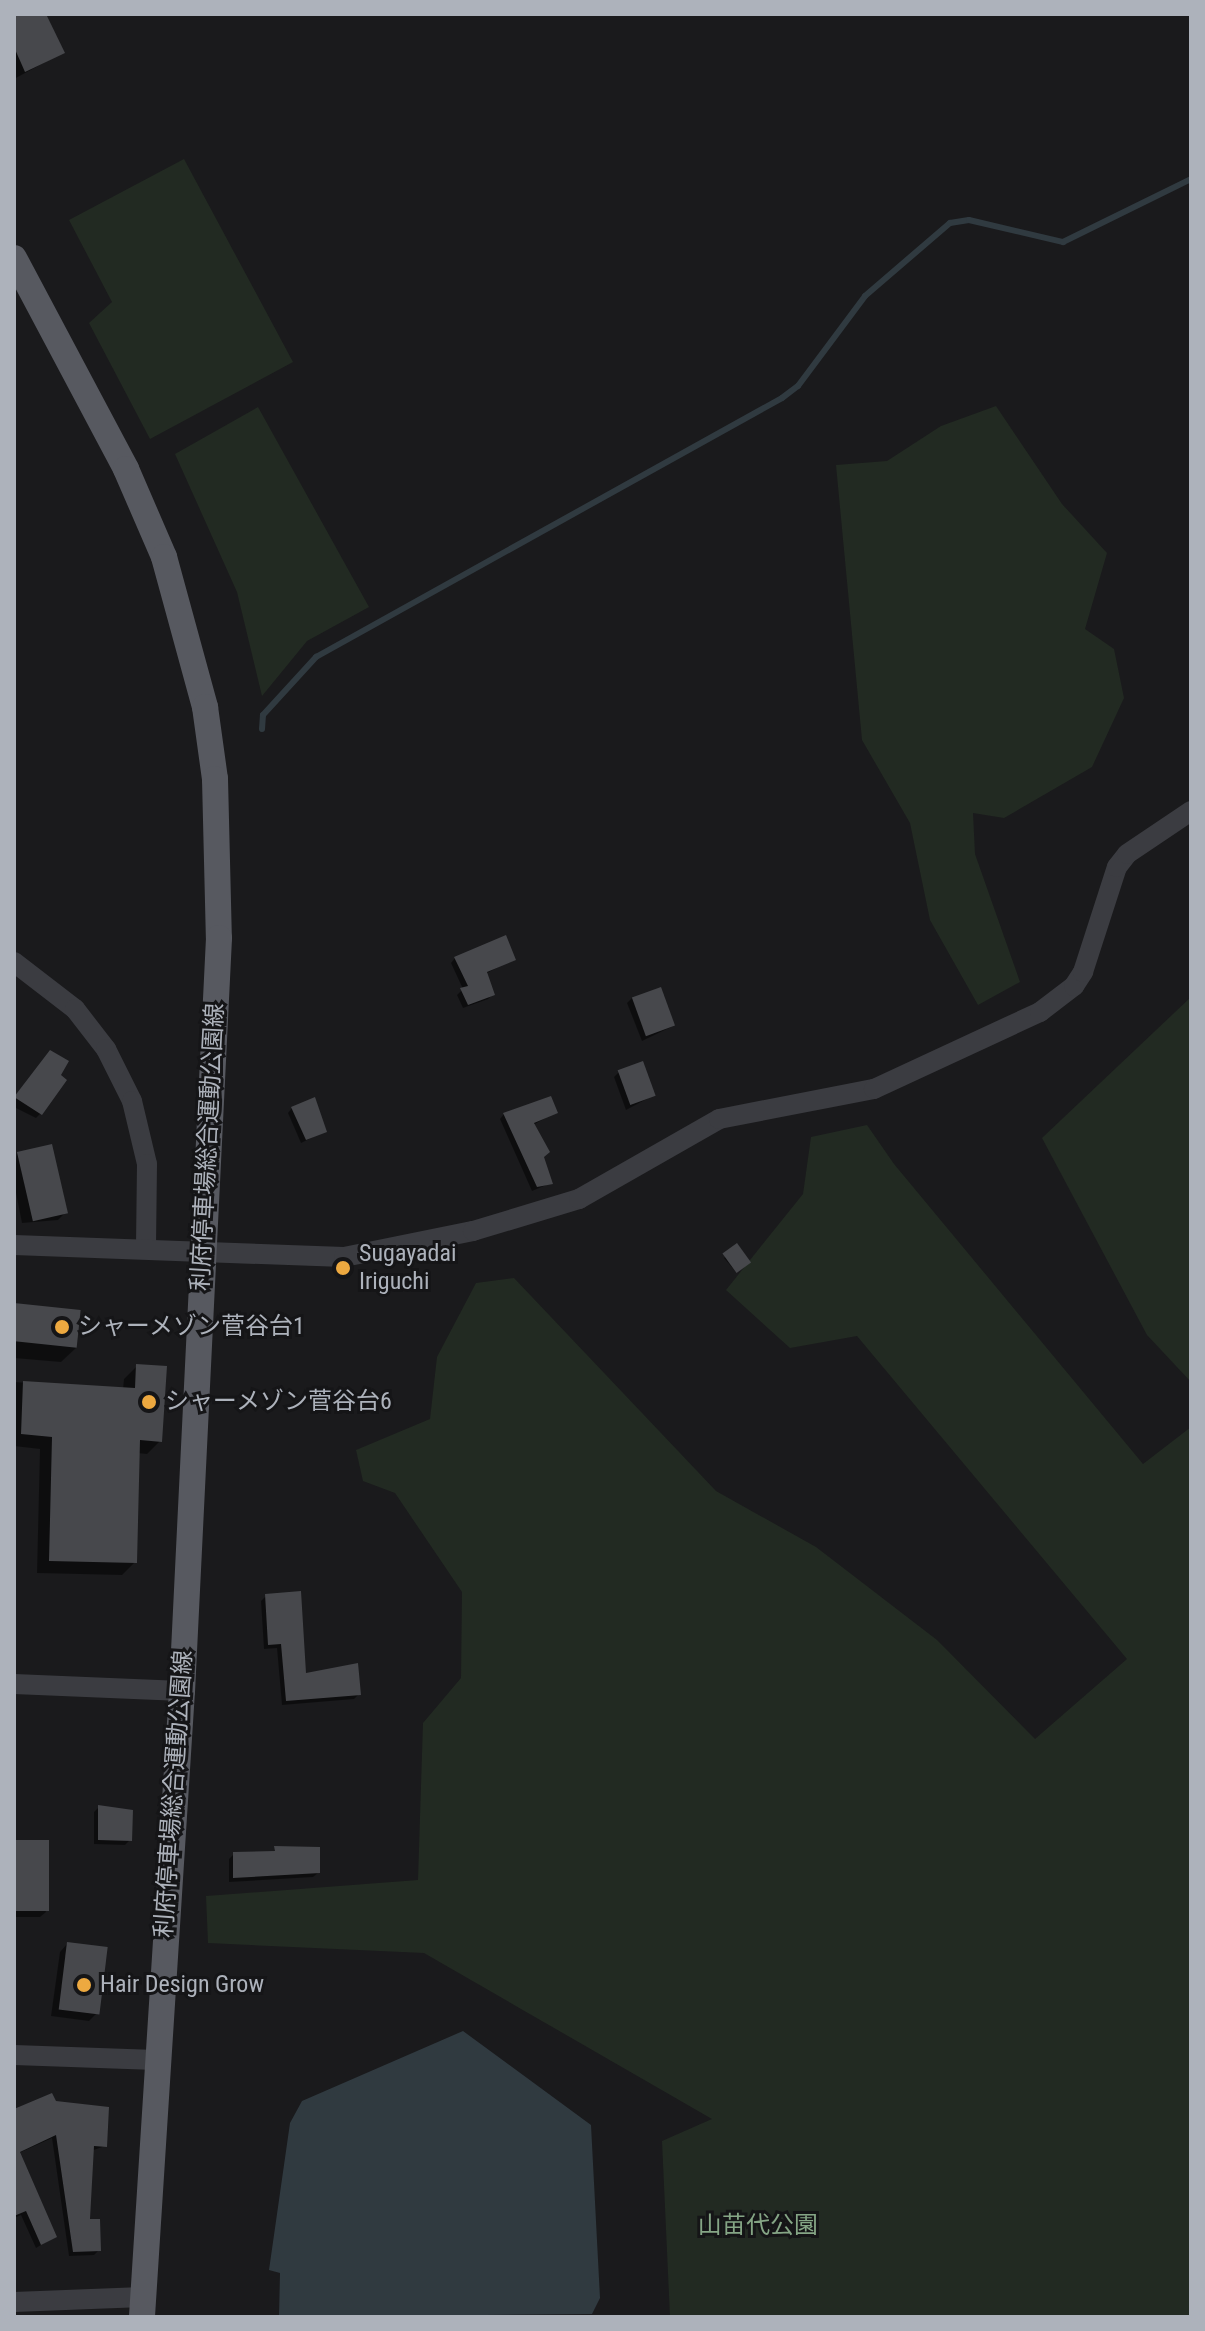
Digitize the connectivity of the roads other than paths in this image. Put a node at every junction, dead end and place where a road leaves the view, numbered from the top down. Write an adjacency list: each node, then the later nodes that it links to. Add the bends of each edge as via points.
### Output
1 (14, 258): 6 (main road, 利府停車場総合運動公園線, via 126,469 164,557 205,707 215,779 219,938)
2 (1191, 811): 6 (street, via 1127,854 1117,867 1083,972 1060,1000 897,1079 874,1089 719,1119 600,1191 461,1234 344,1257)
3 (14, 962): 5 (street, via 75,1009 106,1049 132,1101 147,1164)
4 (14, 1245): 5 (street)
5 (146, 1248): 6 (street)
6 (202, 1251): 8 (main road, 利府停車場総合運動公園線)
7 (14, 1684): 8 (street)
8 (182, 1691): 10 (main road, 利府停車場総合運動公園線)
9 (14, 2055): 10 (street)
10 (156, 2060): 12 (main road, 利府停車場総合運動公園線)
11 (14, 2302): 12 (street)
12 (142, 2307)

